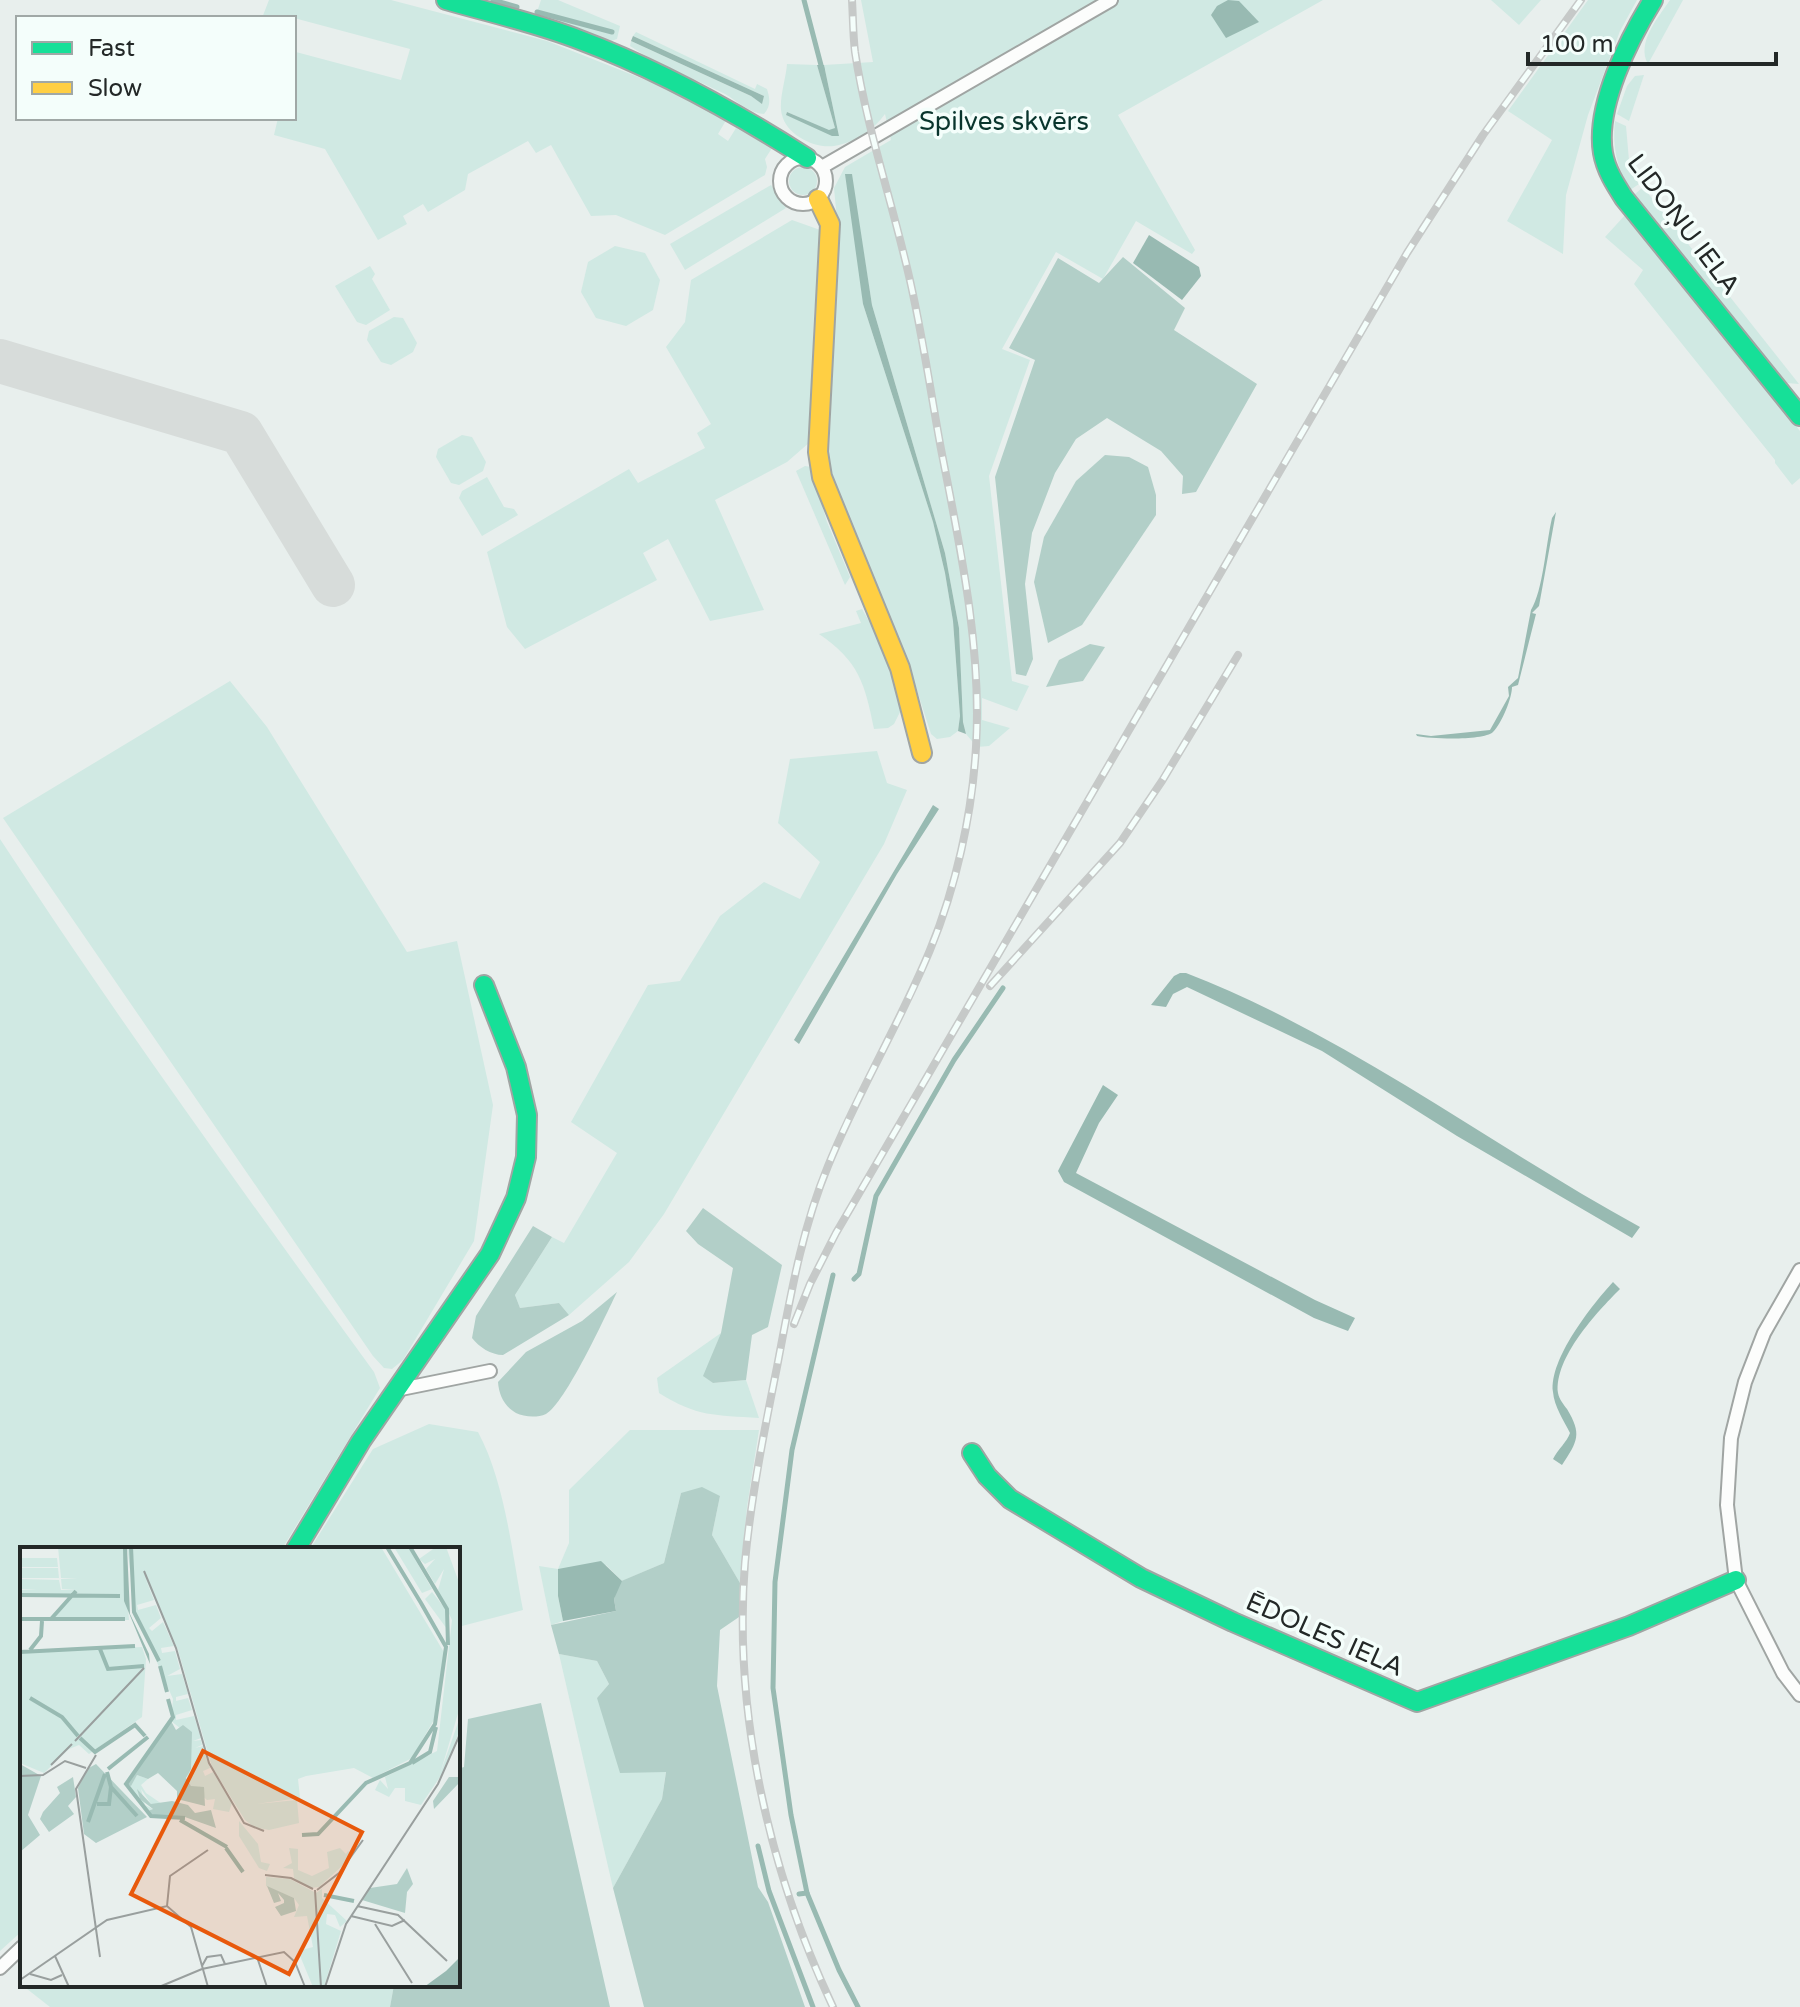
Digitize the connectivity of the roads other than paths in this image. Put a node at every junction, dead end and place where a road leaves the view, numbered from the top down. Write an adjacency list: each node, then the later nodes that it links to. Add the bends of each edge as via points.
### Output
1 (446, 0): 4 (street, via 578,39 664,75)
2 (1111, 0): 4 (street)
3 (1653, 0): 6 (street, LIDOŅU IELA, via 1604,108 1606,170)
4 (814, 163): 5 (street, via 827,183); 5 (street, via 800,158 787,164 781,188 797,203)
5 (818, 199): 7 (street, via 830,224 818,452 822,477 900,668)
6 (1798, 407)
7 (922, 753)
8 (484, 985): 11 (street, via 524,1097 528,1139 523,1175 497,1242)
9 (1800, 1270): 14 (street, via 1764,1333 1731,1438 1727,1505)
10 (490, 1371): 11 (street)
11 (396, 1390): 13 (street)
12 (972, 1453): 14 (street, ĒDOLES IELA, via 1010,1499 1141,1578 1417,1702 1629,1626)
13 (297, 1547)
14 (1736, 1580): 15 (street, via 1783,1673)
15 (1800, 1695)
16 (20, 1949): 17 (street)
17 (0, 1968)

